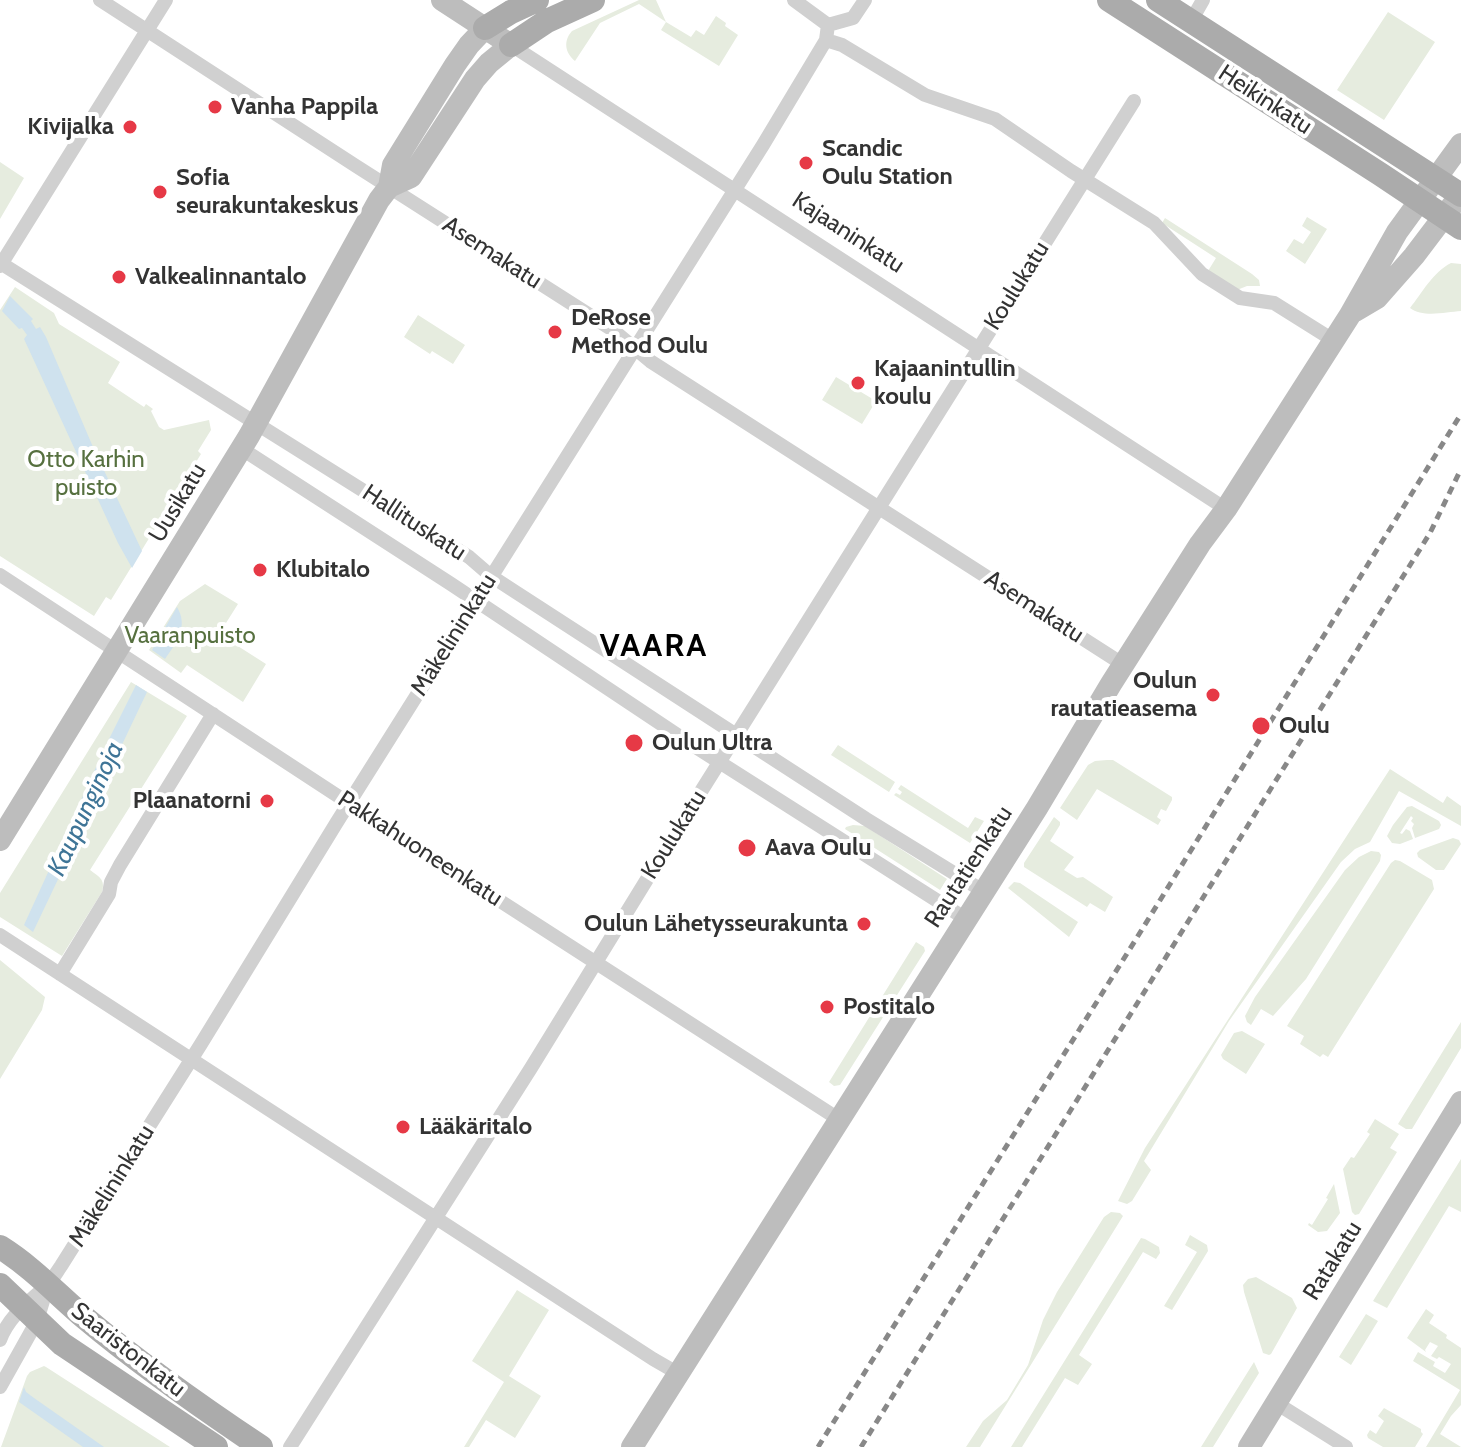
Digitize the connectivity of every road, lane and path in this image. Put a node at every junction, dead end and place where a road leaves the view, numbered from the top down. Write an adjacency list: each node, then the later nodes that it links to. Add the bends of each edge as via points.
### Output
1 (100, 0): 12 (street, Asemakatu)
2 (166, 0): 12 (street)
3 (442, 0): 11 (street, Kajaaninkatu)
4 (537, 0): 11 (main road)
5 (593, 0): 14 (main road)
6 (794, 0): 13 (street)
7 (865, 0): 13 (street, Mäkelininkatu, via 853,18)
8 (1109, 0): 22 (main road, Heikinkatu)
9 (1158, 0): 10 (main road, Heikinkatu)
10 (1197, 10): 17 (main road, Heikinkatu)
11 (485, 28): 14 (street, Kajaaninkatu); 19 (street, Uusikatu, via 455,65 393,165)
12 (147, 31): 19 (street, Asemakatu); 24 (street)
13 (827, 32): 18 (street, via 925,95 995,119); 20 (street, Mäkelininkatu)
14 (511, 45): 19 (street, Uusikatu, via 475,79 411,177); 20 (street, Kajaaninkatu)
15 (1134, 101): 18 (street, Koulukatu)
16 (1461, 144): 17 (street, Rautatienkatu)
17 (1436, 178): 21 (main road, Heikinkatu); 22 (street, Rautatienkatu)
18 (1084, 179): 26 (street, via 1154,223 1202,274 1240,298 1274,303); 28 (street, Koulukatu)
19 (389, 187): 27 (street, Asemakatu); 29 (street, Uusikatu)
20 (734, 190): 27 (street, Mäkelininkatu); 28 (street, Kajaaninkatu)
21 (1461, 195): 23 (street, Rautatienkatu)
22 (1420, 201): 23 (main road, Heikinkatu); 25 (street, Rautatienkatu)
23 (1453, 223): 25 (street, Rautatienkatu, via 1377,298)
24 (1, 265): 29 (street, Hallituskatu)
25 (1350, 315): 26 (street, Rautatienkatu)
26 (1333, 340): 32 (street, Rautatienkatu)
27 (634, 348): 31 (street, Asemakatu); 34 (street, Mäkelininkatu)
28 (978, 348): 31 (street, Koulukatu); 32 (street, Kajaaninkatu)
29 (256, 423): 30 (street, Uusikatu); 34 (street, Hallituskatu)
30 (242, 449): 35 (street, Hallituskatu); 36 (street, Uusikatu)
31 (879, 507): 37 (street, Asemakatu); 39 (street, Koulukatu)
32 (1226, 509): 37 (street, Rautatienkatu)
33 (0, 575): 36 (street, Pakkahuoneenkatu)
34 (491, 576): 35 (street, Mäkelininkatu); 39 (street, Hallituskatu)
35 (476, 601): 40 (street, Hallituskatu); 41 (street, Mäkelininkatu)
36 (117, 651): 38 (street, Pakkahuoneenkatu); 42 (street, Uusikatu)
37 (1124, 665): 43 (street, Rautatienkatu)
38 (213, 714): 41 (street, Pakkahuoneenkatu); 47 (street)
39 (737, 735): 40 (street, Koulukatu); 43 (street, Hallituskatu)
40 (719, 762): 44 (street, Hallituskatu); 46 (street, Koulukatu)
41 (349, 803): 46 (street, Pakkahuoneenkatu); 48 (street, Mäkelininkatu)
42 (0, 840)
43 (983, 891): 44 (street, Rautatienkatu)
44 (966, 919): 50 (street, Rautatienkatu)
45 (0, 935): 47 (street)
46 (596, 963): 50 (street, Pakkahuoneenkatu); 51 (street, Koulukatu)
47 (60, 974): 48 (street)
48 (192, 1059): 51 (street); 53 (street, Mäkelininkatu)
49 (1461, 1102): 59 (street, Ratakatu)
50 (840, 1120): 57 (street, Rautatienkatu)
51 (435, 1217): 57 (street); 62 (street, Koulukatu)
52 (0, 1247): 53 (main road, Saaristonkatu)
53 (48, 1284): 55 (street); 55 (street); 61 (main road, Saaristonkatu, via 170,1384)
54 (0, 1285): 55 (main road, Saaristonkatu)
55 (30, 1314): 56 (street, via 3,1332); 58 (street); 60 (main road, Saaristonkatu, via 84,1360)
56 (0, 1340)
57 (679, 1374): 63 (street, Rautatienkatu)
58 (0, 1387)
59 (1276, 1403): 64 (street, Ratakatu); 65 (street)
60 (216, 1447)
61 (261, 1447)
62 (290, 1447)
63 (632, 1447)
64 (1249, 1447)
65 (1346, 1447)

